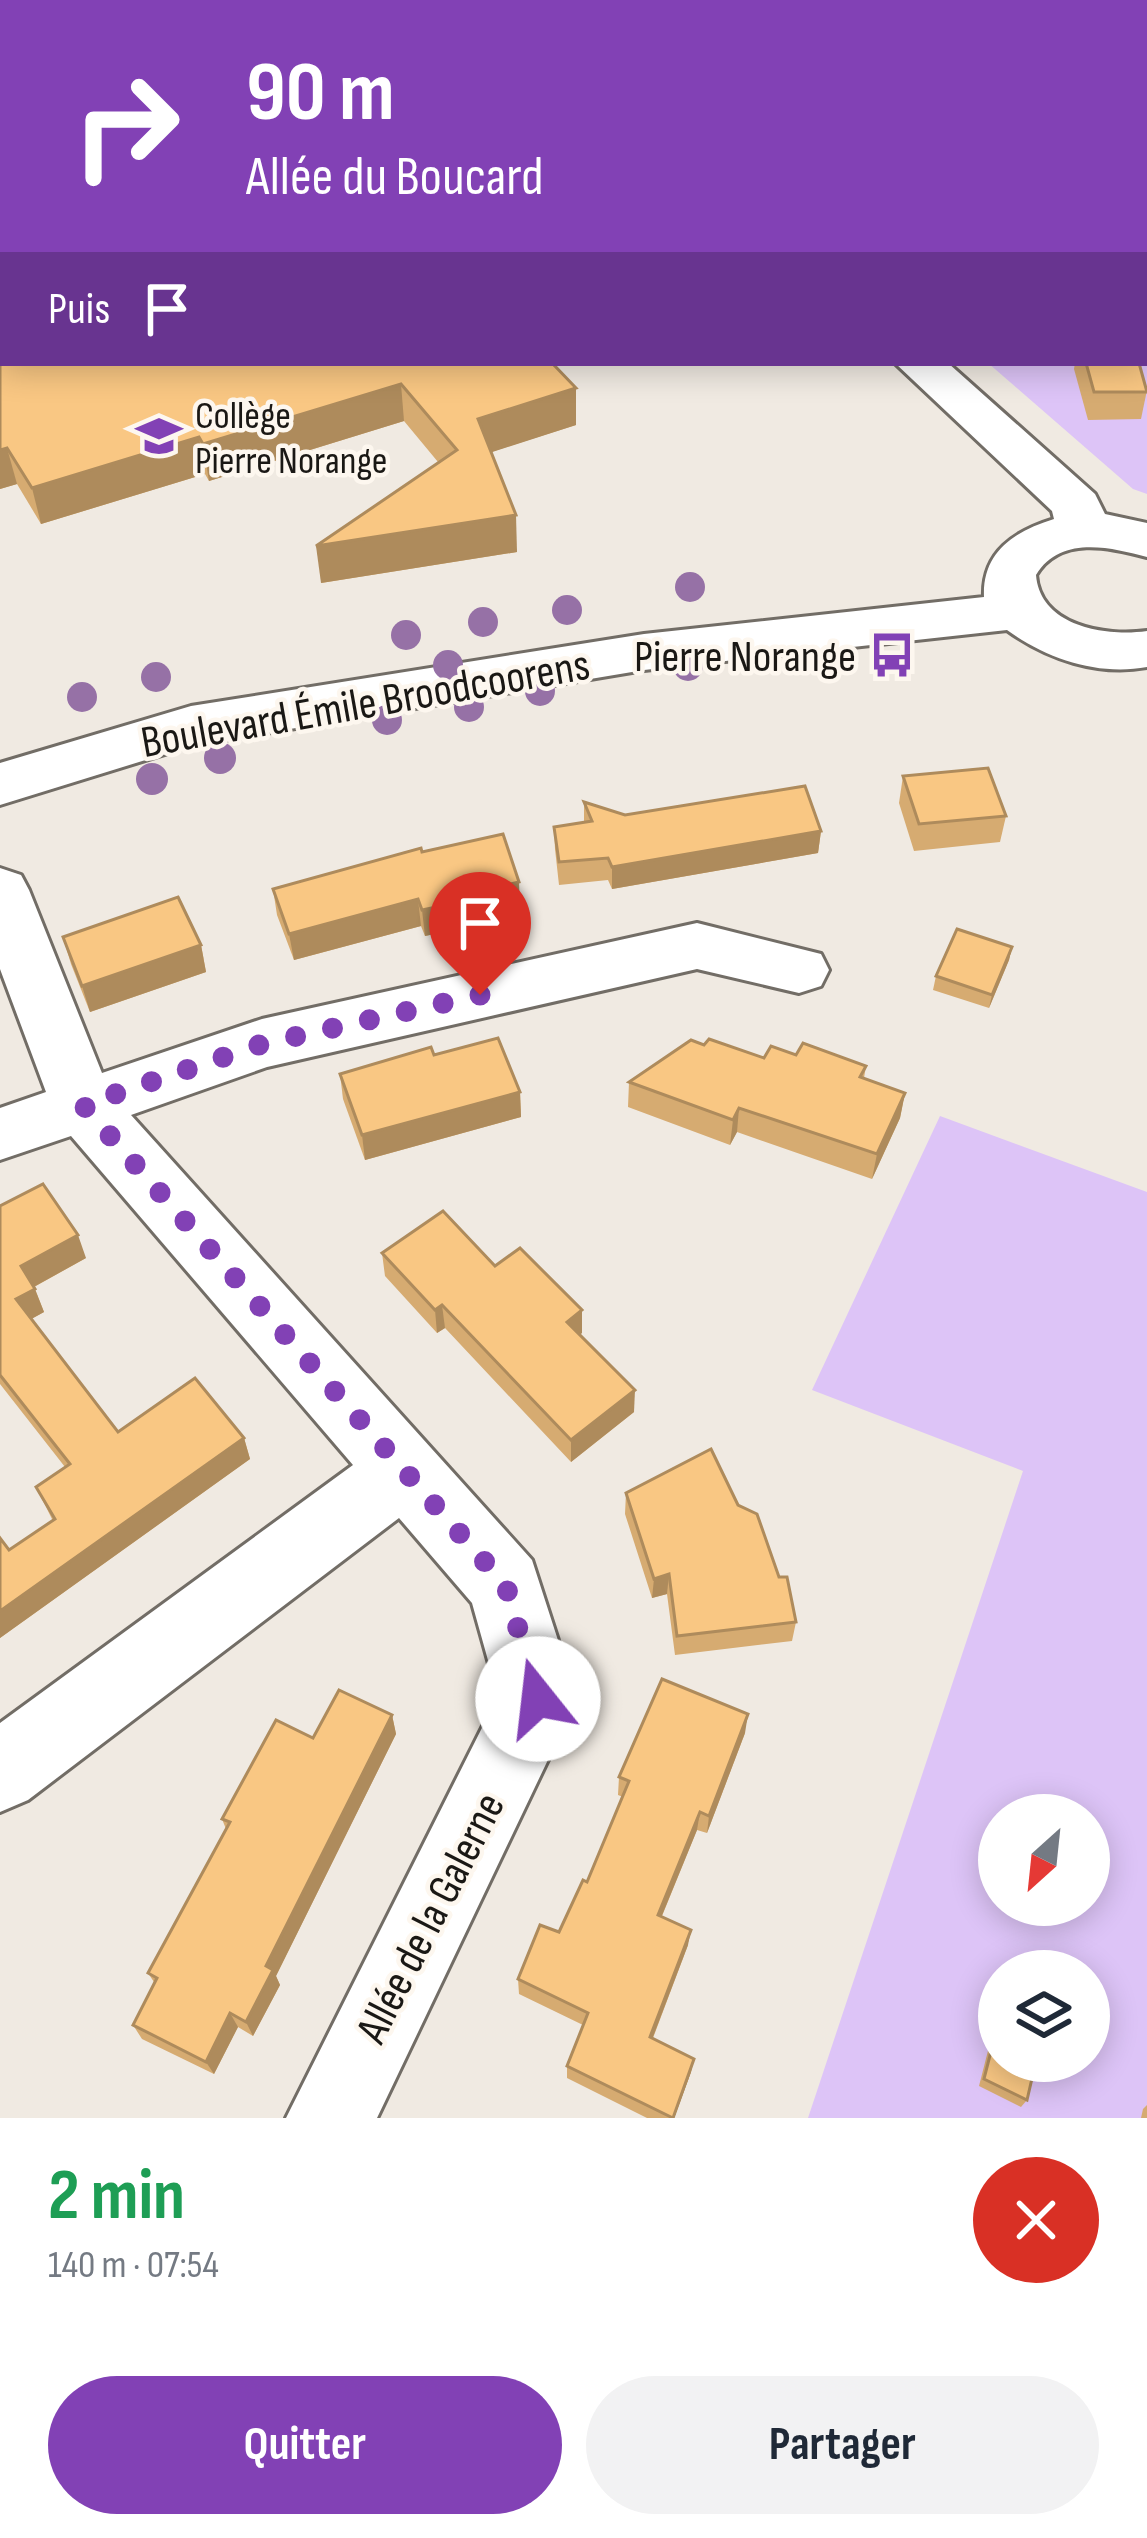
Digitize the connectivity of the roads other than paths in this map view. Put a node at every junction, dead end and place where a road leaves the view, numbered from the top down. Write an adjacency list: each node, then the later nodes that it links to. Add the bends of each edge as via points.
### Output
1 (922, 366): 2 (street, via 1077,505)
2 (1083, 529): 3 (street); 4 (street, via 1038,540 1018,555)
3 (1147, 540)
4 (1015, 591): 5 (street, via 1044,632 1088,649); 6 (street, Boulevard Émile Broodcoorens, via 562,624 148,695); 7 (street, Boulevard Émile Broodcoorens, via 213,722)
5 (1147, 649)
6 (0, 746)
7 (0, 784)
8 (0, 890): 10 (street, Allée de la Galerne)
9 (799, 970): 10 (street, via 697,946 262,1044)
10 (83, 1105): 11 (street); 12 (street, Allée de la Galerne)
11 (0, 1134)
12 (402, 1472): 13 (street); 14 (street, Allée de la Galerne, via 506,1586 538,1699)
13 (0, 1772)
14 (330, 2118)

